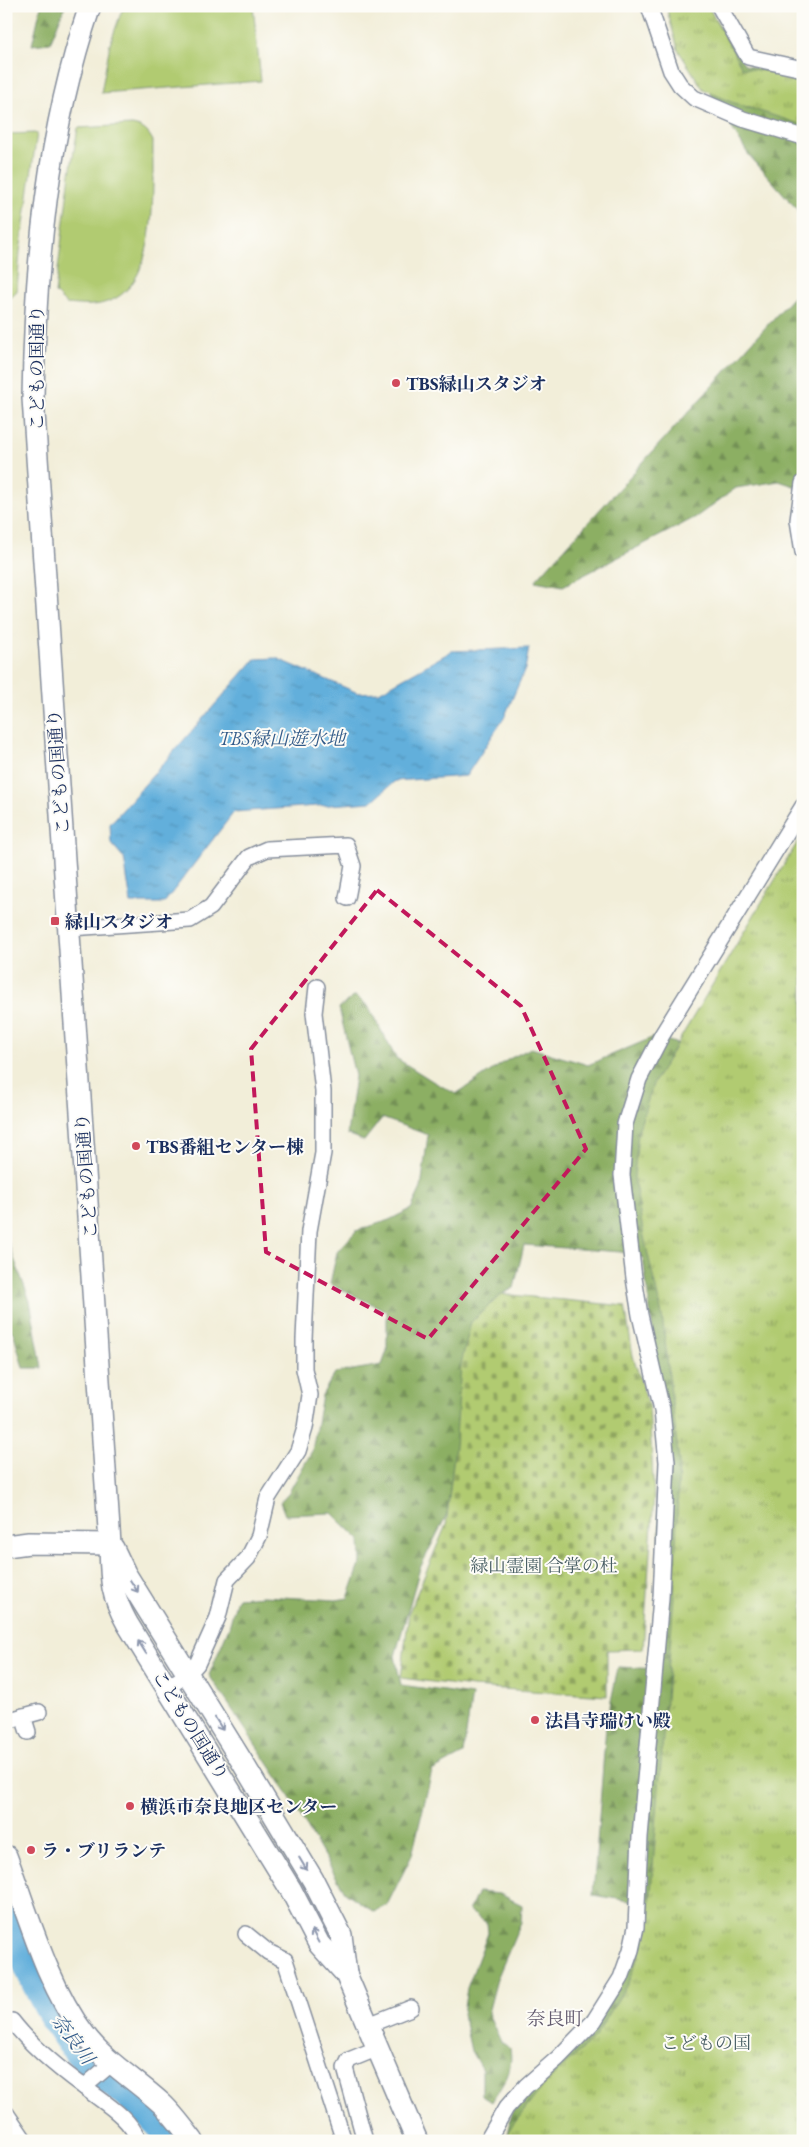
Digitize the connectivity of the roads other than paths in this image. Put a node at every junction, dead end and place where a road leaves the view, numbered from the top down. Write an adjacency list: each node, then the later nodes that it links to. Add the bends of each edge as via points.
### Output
1 (90, 6): 10 (main road, こどもの国通り, via 55,141 34,313 33,398)
2 (649, 6): 5 (street, via 671,71 694,98 742,119)
3 (719, 6): 4 (street, via 748,57)
4 (803, 69)
5 (803, 137)
6 (803, 483): 7 (street, via 798,520)
7 (803, 552)
8 (803, 806): 36 (street, via 662,1035 639,1079 625,1124 622,1175 634,1278 662,1410 667,1462 636,1927 621,1978 598,2014 587,2029 506,2108)
9 (347, 898): 10 (street, via 353,866 346,845 267,848 249,857 211,907 190,920)
10 (70, 928): 12 (main road, こどもの国通り)
11 (317, 987): 14 (street, via 314,1013 323,1091 323,1153 309,1231 304,1369 310,1395 305,1428 298,1451 268,1498 259,1536 248,1558 227,1580 218,1617 197,1665)
12 (110, 1544): 13 (main road, via 29,1543); 14 (main road, こどもの国通り, one-way to 14); 15 (main road, こどもの国通り, one-way to 12, via 116,1603 111,1582)
13 (6, 1546)
14 (188, 1674): 15 (street); 22 (main road, こどもの国通り, one-way to 22, via 313,1880 341,1935)
15 (168, 1687): 22 (main road, こどもの国通り, one-way to 15, via 319,1944 291,1890)
16 (39, 1712): 17 (street)
17 (23, 1716): 18 (street); 19 (street)
18 (6, 1721)
19 (28, 1732)
20 (6, 1856): 32 (main road, via 47,1964 84,2035 162,2104)
21 (246, 1934): 33 (street, via 268,1952 285,1960)
22 (346, 1974): 25 (main road, こどもの国通り)
23 (411, 2008): 25 (street)
24 (6, 2021): 28 (street, via 12,2021 26,2039)
25 (366, 2026): 26 (main road, こどもの国通り)
26 (376, 2050): 34 (street, via 348,2060 345,2068); 35 (main road, こどもの国通り)
27 (105, 2070): 28 (street)
28 (87, 2085): 31 (street, via 122,2117)
29 (6, 2112): 30 (street)
30 (25, 2141)
31 (139, 2141)
32 (193, 2141)
33 (344, 2141)
34 (365, 2141)
35 (417, 2141)
36 (487, 2141)

